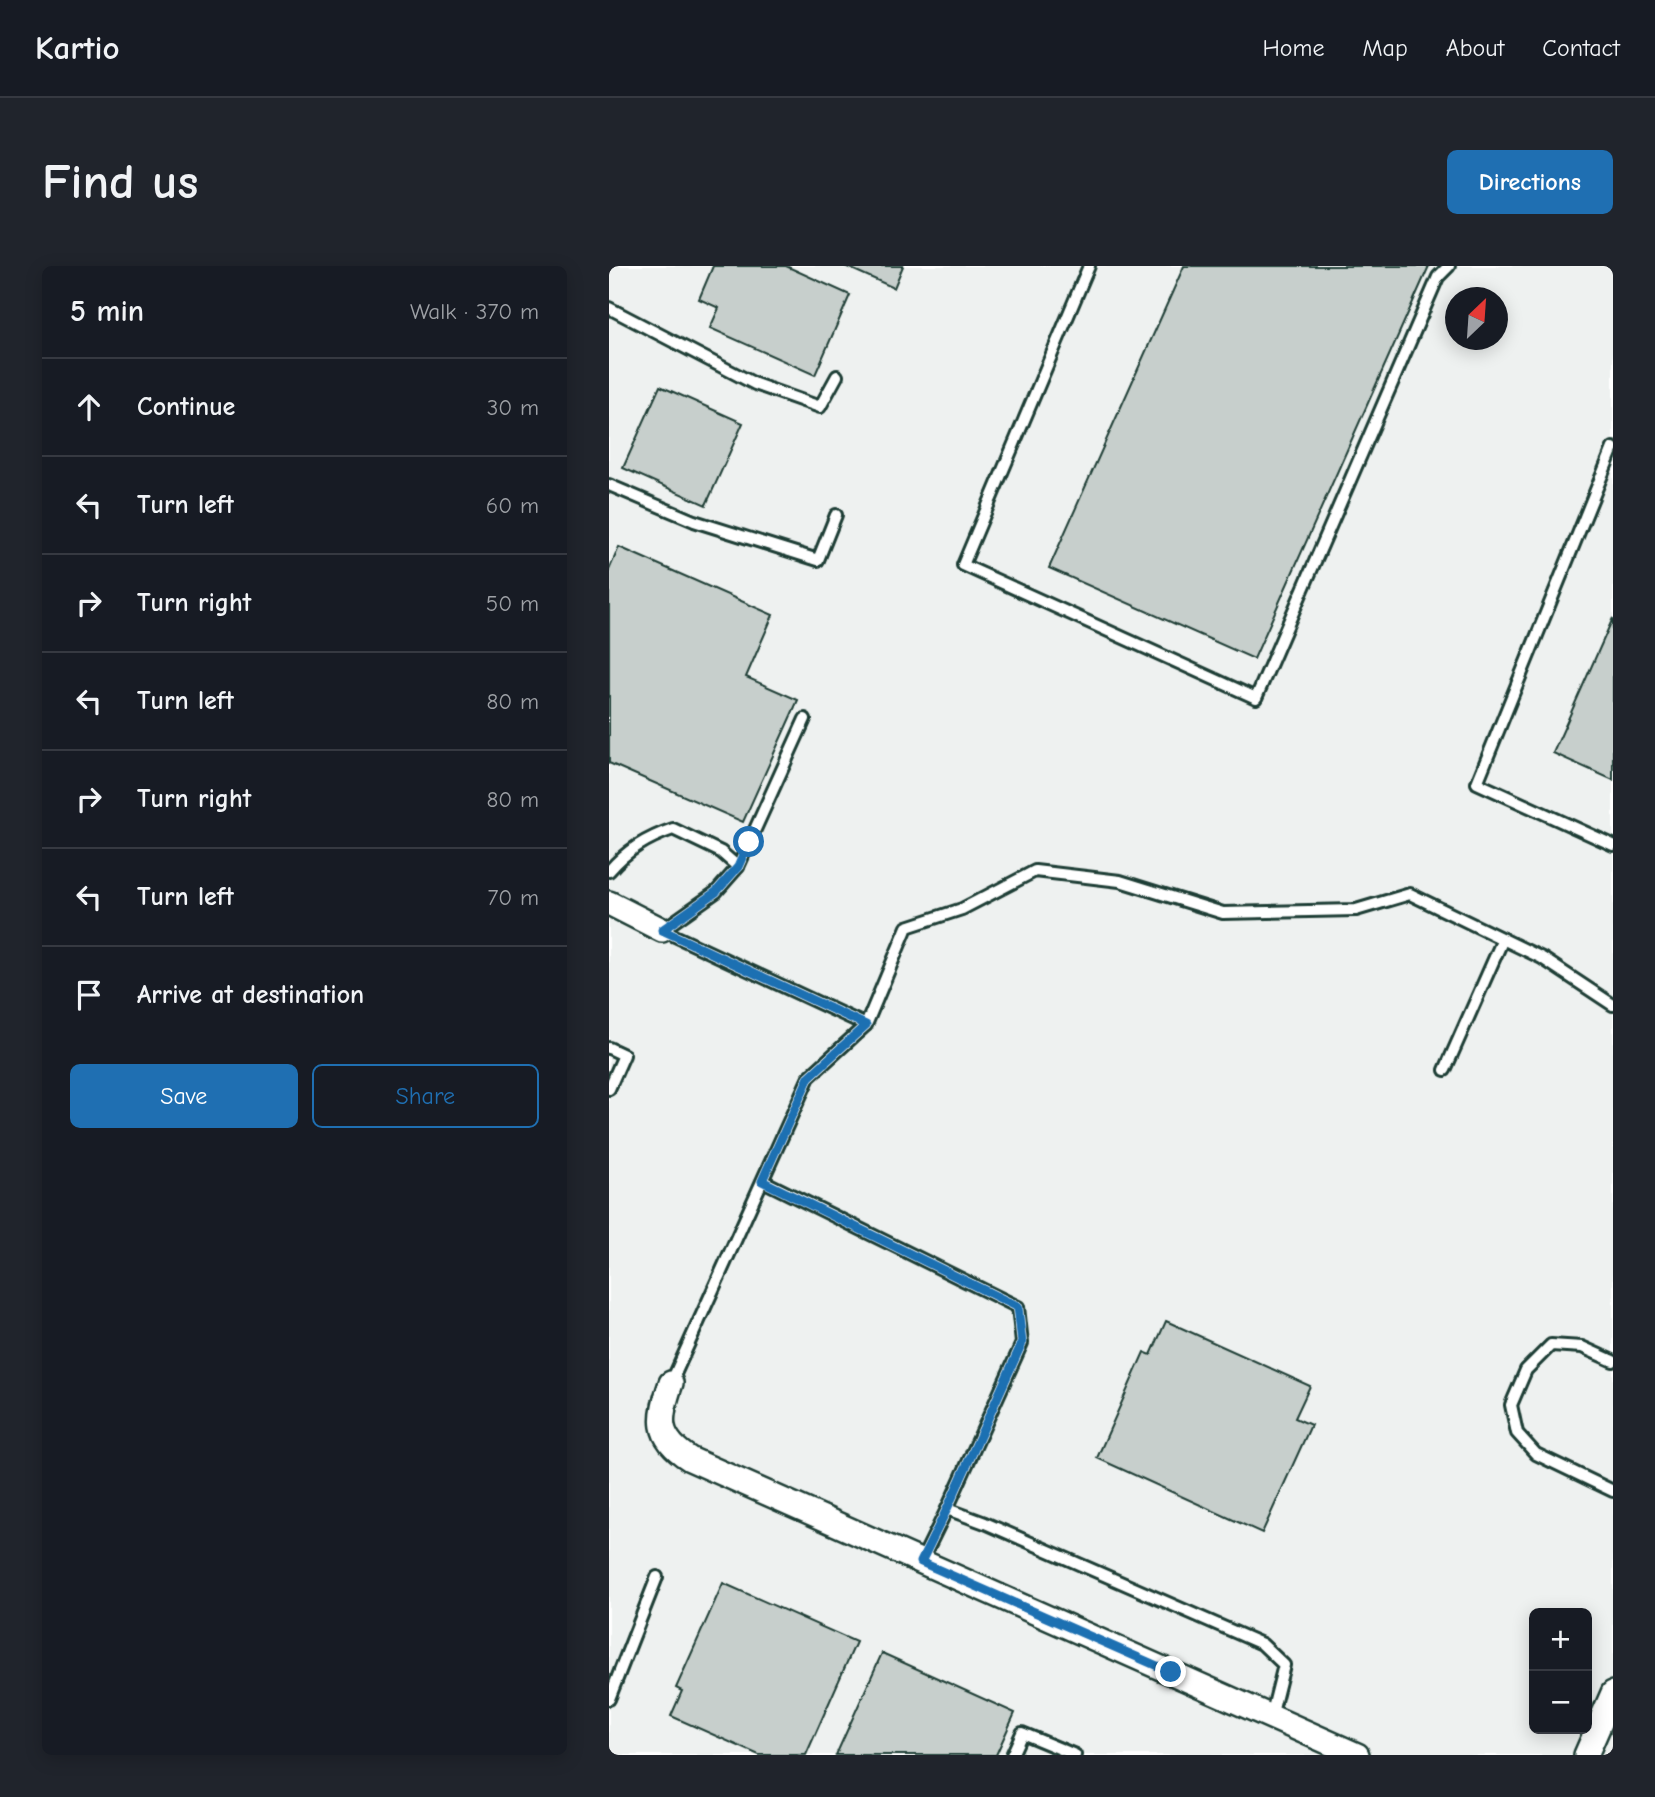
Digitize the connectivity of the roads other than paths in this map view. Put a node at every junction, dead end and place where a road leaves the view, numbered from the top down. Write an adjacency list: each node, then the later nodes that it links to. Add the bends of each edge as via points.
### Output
1 (1089, 266): 2 (lane, via 963,565 1257,698 1438,276)
2 (1449, 266)
3 (609, 307): 4 (lane, via 755,384 820,407)
4 (837, 376)
5 (1613, 448): 9 (lane, via 1477,783)
6 (609, 485): 7 (lane, via 694,521 818,560)
7 (836, 515)
8 (804, 719): 10 (lane)
9 (1613, 845)
10 (738, 867): 11 (lane, via 721,852 673,829 635,846); 13 (lane, via 716,892)
11 (609, 871)
12 (609, 903): 13 (street)
13 (662, 930): 16 (lane)
14 (1503, 939): 15 (lane, via 1542,958); 16 (lane, via 1410,894 1356,910 1223,914 1120,881 1035,871 962,909 907,927); 18 (lane)
15 (1613, 1005)
16 (866, 1025): 20 (lane, via 809,1077)
17 (609, 1048): 19 (lane, via 624,1055)
18 (1445, 1070)
19 (609, 1089)
20 (762, 1181): 22 (lane); 24 (lane, via 1018,1307 1022,1343)
21 (1613, 1361): 23 (lane, via 1582,1347 1551,1345 1526,1370 1511,1405 1517,1433 1536,1454)
22 (671, 1383): 25 (street, via 662,1414 663,1429 676,1450)
23 (1613, 1491)
24 (947, 1509): 25 (lane); 29 (lane, via 1262,1644 1284,1665)
25 (921, 1562): 29 (street)
26 (657, 1577): 28 (lane)
27 (1613, 1693): 33 (street)
28 (609, 1699)
29 (1271, 1717): 32 (street)
30 (1012, 1755): 31 (lane, via 1022,1733)
31 (1075, 1755)
32 (1357, 1755)
33 (1586, 1755)

